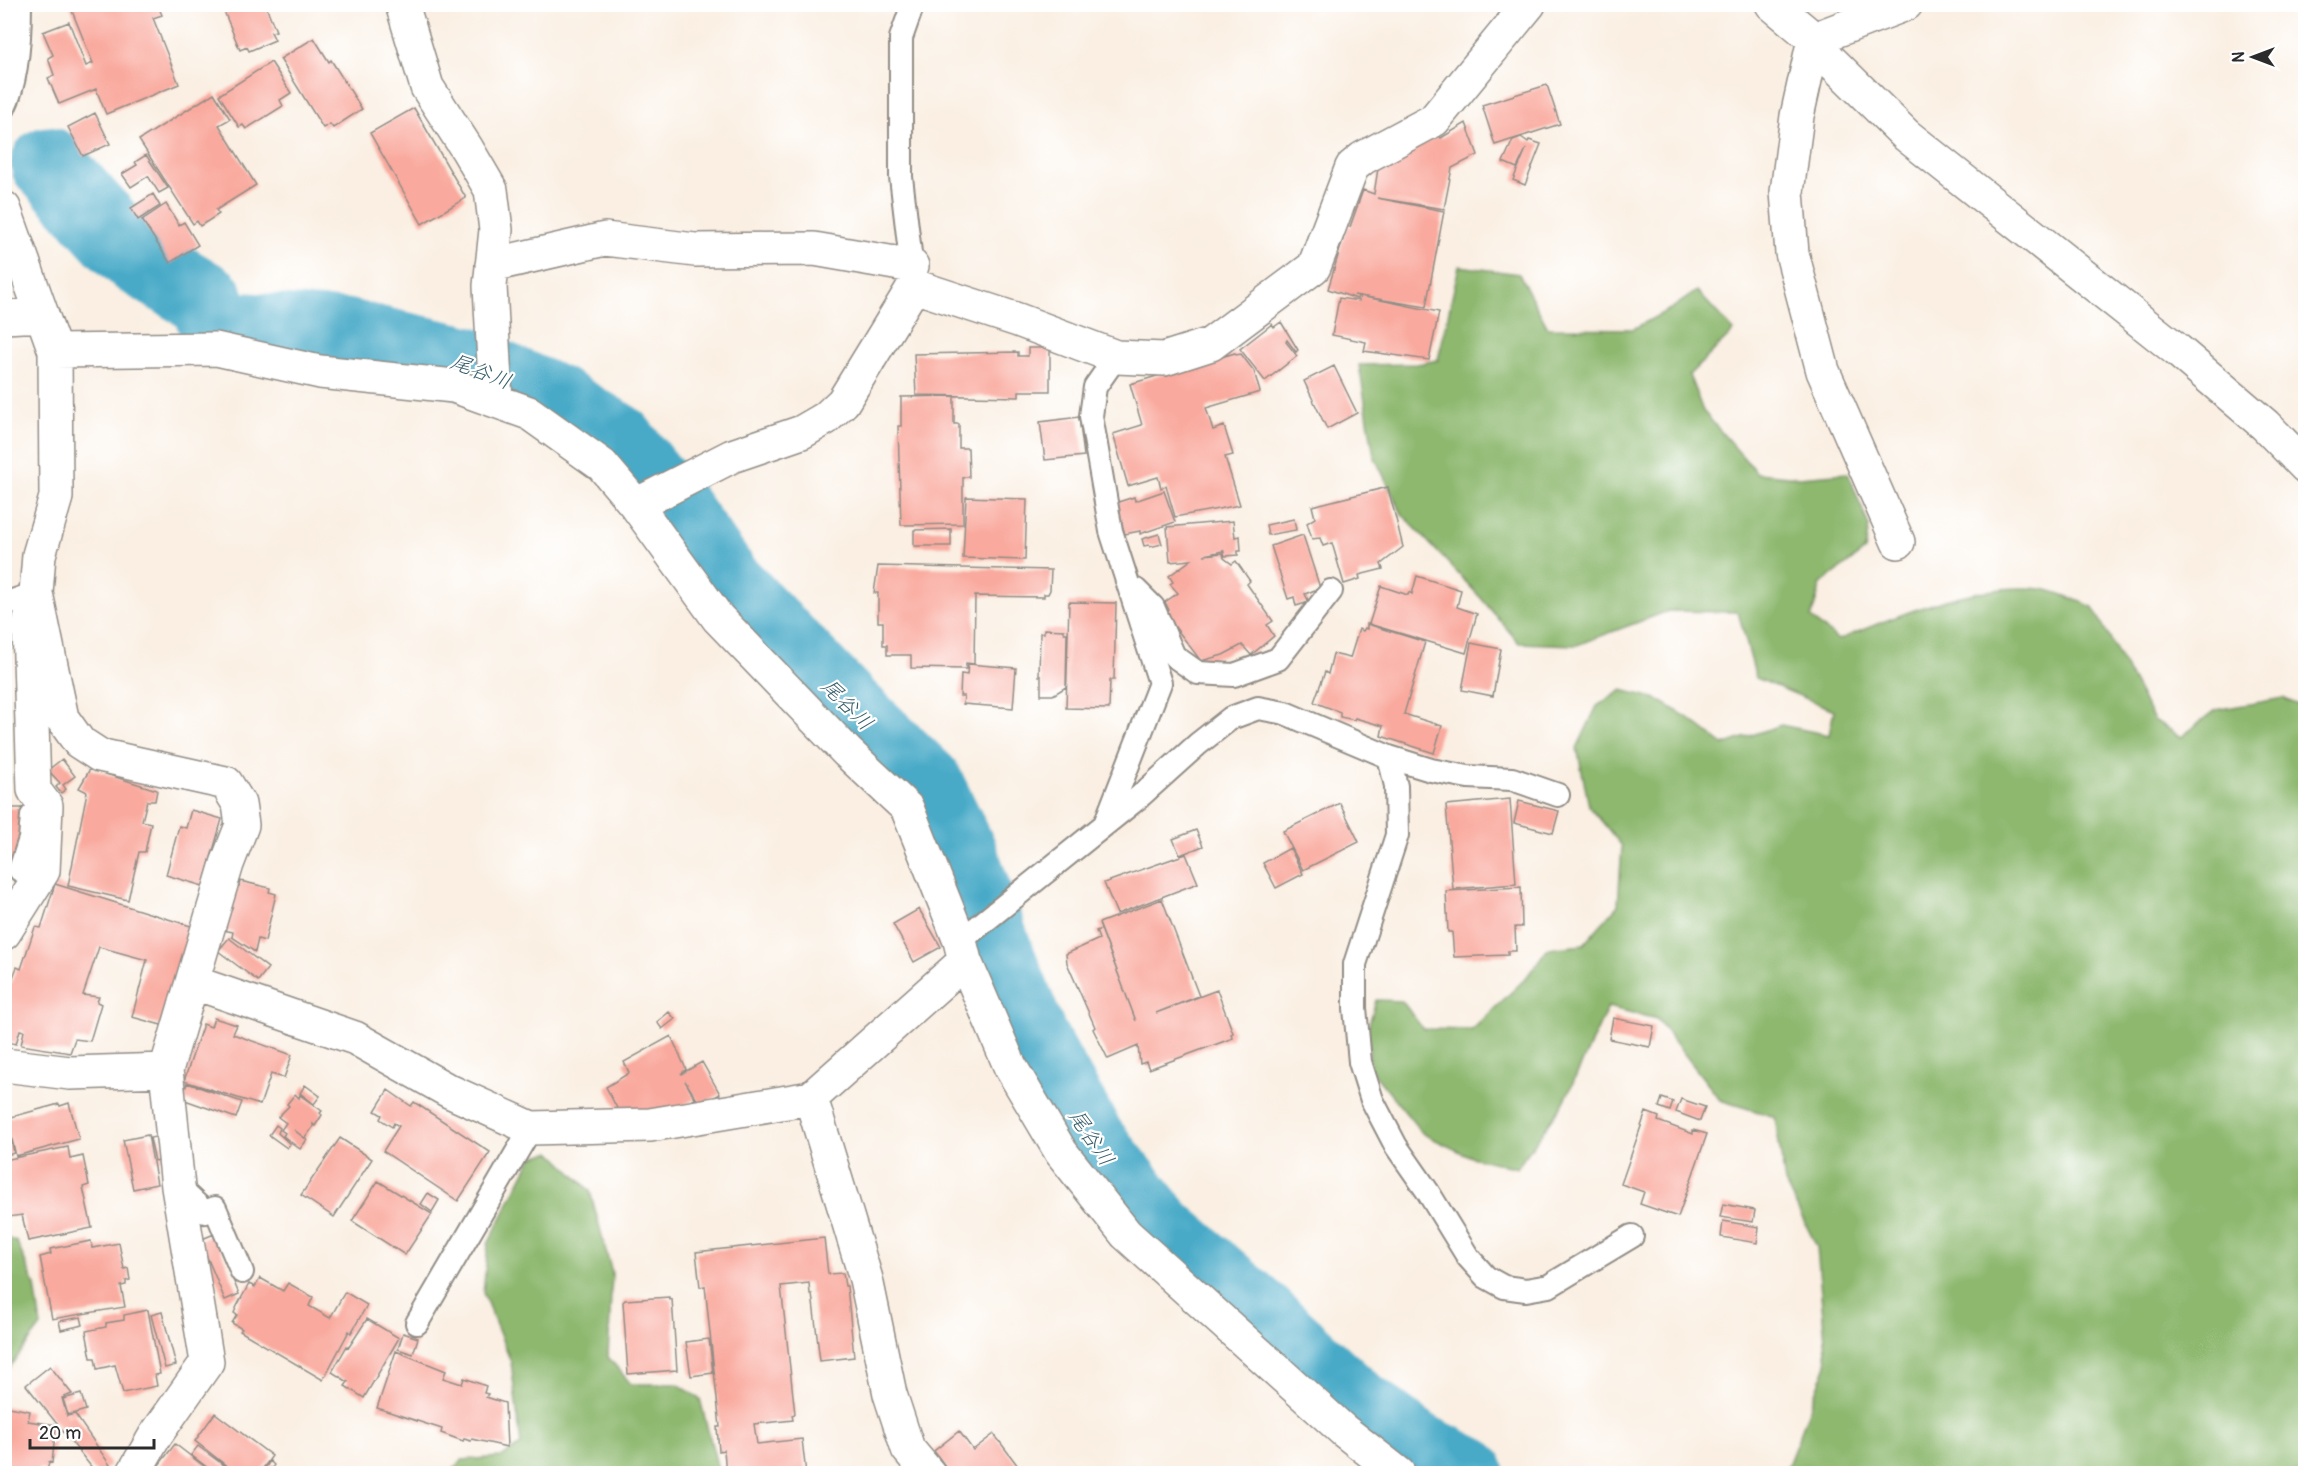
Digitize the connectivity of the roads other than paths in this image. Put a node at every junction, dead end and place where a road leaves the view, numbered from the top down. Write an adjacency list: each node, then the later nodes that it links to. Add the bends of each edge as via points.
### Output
1 (20, 4): 8 (lane, via 10,96)
2 (402, 4): 10 (street, via 428,87 491,190 496,230)
3 (913, 4): 11 (lane, via 901,38 901,177)
4 (1529, 4): 15 (street, via 1434,120 1352,167 1314,267 1211,344 1164,359)
5 (1772, 4): 7 (street)
6 (1906, 4): 7 (street)
7 (1814, 39): 17 (street, via 1906,135 2177,350 2265,425); 19 (street, via 1797,116 1787,192 1792,253 1823,371)
8 (4, 108)
9 (4, 208): 12 (street)
10 (492, 265): 11 (street, via 605,239 695,250 814,249); 16 (street)
11 (913, 276): 15 (street); 18 (street, via 843,402 826,418 802,432 732,456)
12 (41, 315): 13 (street); 14 (street)
13 (4, 317)
14 (55, 351): 16 (street, via 216,349 320,372 454,386); 22 (street, via 56,497 39,555)
15 (1116, 357): 20 (lane, via 1095,387 1090,416 1111,531)
16 (496, 401): 18 (street, via 529,413 602,465)
17 (2306, 466)
18 (636, 505): 30 (street, via 718,618 847,752 907,808)
19 (1898, 542)
20 (1128, 582): 21 (lane, via 1153,607 1174,656 1198,673 1234,675 1278,658); 27 (lane, via 1160,682)
21 (1331, 591)
22 (36, 593): 23 (lane); 25 (street, via 29,625); 31 (street, via 62,718 79,742 99,756 226,783 239,804 242,825)
23 (4, 604)
24 (1389, 757): 26 (lane, via 1431,770 1512,779); 27 (lane, via 1285,713 1258,708 1231,718); 37 (lane, via 1396,786 1397,835 1355,964 1360,1062 1372,1100 1396,1146 1468,1257 1486,1277 1504,1287 1526,1290 1549,1286)
25 (34, 790): 28 (lane, via 30,839); 29 (street, via 46,806 43,871)
26 (1558, 795)
27 (1104, 825): 30 (lane)
28 (20, 870)
29 (4, 933)
30 (962, 951): 34 (street); 42 (street, via 1016,1076 1061,1152 1126,1234 1343,1430)
31 (192, 982): 33 (street); 35 (street, via 355,1038 449,1091)
32 (4, 1065): 33 (street, via 70,1072)
33 (166, 1070): 36 (street)
34 (811, 1098): 35 (street, via 650,1125); 41 (street, via 866,1279 890,1394 908,1449)
35 (531, 1128): 39 (lane)
36 (178, 1187): 38 (lane, via 205,1212 215,1208); 40 (street, via 207,1362)
37 (1632, 1236)
38 (242, 1272)
39 (417, 1323)
40 (133, 1473)
41 (928, 1473)
42 (1399, 1473)

